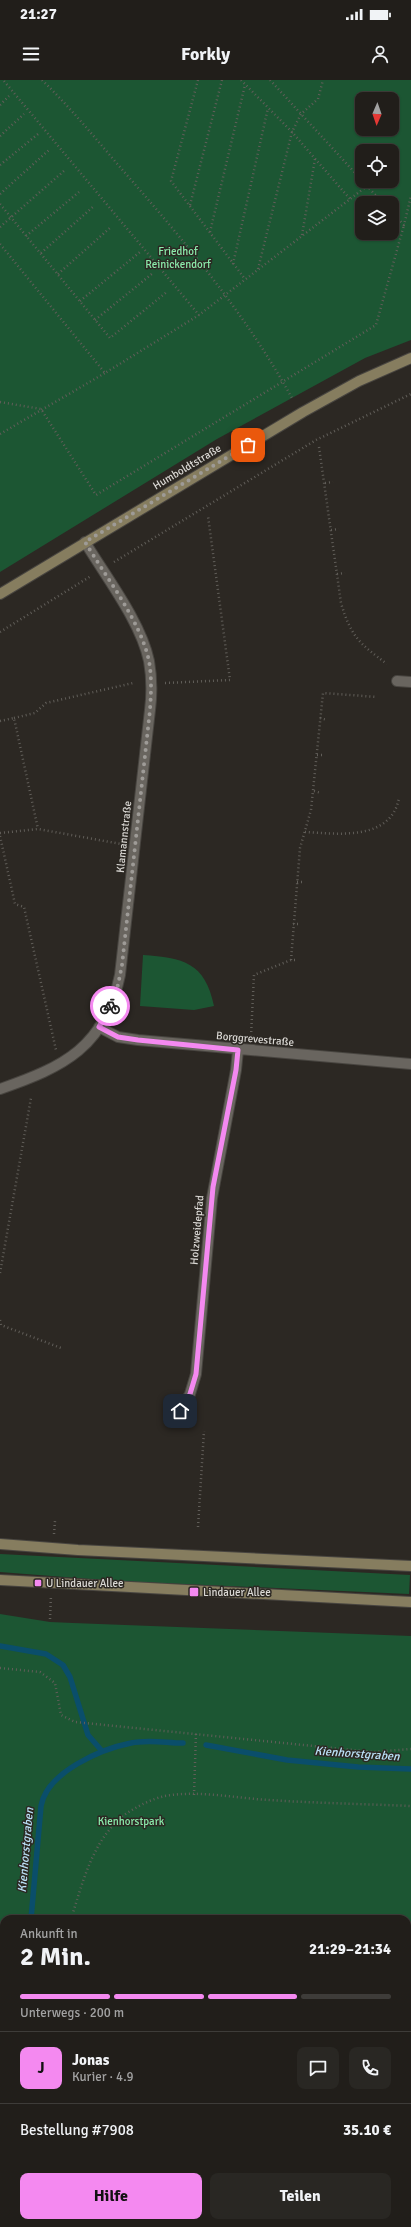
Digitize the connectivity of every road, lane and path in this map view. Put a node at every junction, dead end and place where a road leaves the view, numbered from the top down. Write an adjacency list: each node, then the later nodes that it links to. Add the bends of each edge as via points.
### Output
1 (42, 80): 49 (path, via 63,100)
2 (198, 80): 31 (path, via 171,181)
3 (222, 80): 31 (path)
4 (241, 80): 8 (path)
5 (270, 80): 13 (path)
6 (323, 80): 13 (path, via 318,99)
7 (4, 81): 51 (path)
8 (245, 84): 11 (path); 37 (path)
9 (9, 96): 10 (path)
10 (0, 105)
11 (268, 108): 14 (path); 43 (path)
12 (24, 114): 16 (path)
13 (300, 114): 14 (path); 21 (path)
14 (292, 132): 18 (path); 44 (path)
15 (38, 134): 19 (path)
16 (0, 136)
17 (49, 150): 25 (path)
18 (315, 159): 28 (path); 39 (path)
19 (0, 165)
20 (65, 170): 32 (path)
21 (355, 174)
22 (364, 188): 28 (path)
23 (368, 188): 26 (path)
24 (79, 192): 38 (path)
25 (0, 194)
26 (375, 196)
27 (411, 196): 34 (path)
28 (350, 199): 39 (path)
29 (0, 204): 32 (path)
30 (94, 206): 42 (path)
31 (190, 206): 37 (path)
32 (11, 217): 35 (path); 38 (path)
33 (399, 220): 34 (path)
34 (404, 225): 55 (path, via 376,325)
35 (0, 227)
36 (111, 227): 46 (path)
37 (210, 232): 43 (path)
38 (26, 236): 42 (path)
39 (302, 236): 44 (path)
40 (0, 246): 54 (path)
41 (140, 252): 50 (path)
42 (41, 253): 46 (path)
43 (233, 264): 47 (path)
44 (258, 269): 47 (path)
45 (153, 273): 52 (path)
46 (58, 274): 50 (path)
47 (245, 279): 49 (path)
48 (168, 292): 52 (path, via 110,338)
49 (226, 295): 51 (path); 55 (path)
50 (80, 301): 52 (path)
51 (198, 315): 54 (path)
52 (95, 320)
53 (411, 358): 67 (main road, Humboldtstraße, via 359,381 303,412)
54 (105, 373): 59 (path)
55 (283, 382): 57 (path); 59 (path, via 96,495)
56 (411, 394): 68 (path, via 316,440)
57 (293, 400)
58 (0, 402): 59 (path)
59 (41, 409): 60 (path)
60 (0, 434)
61 (320, 447): 63 (path)
62 (332, 482): 63 (path)
63 (325, 483): 66 (path)
64 (208, 516): 78 (path, via 230,680)
65 (339, 529): 66 (path)
66 (331, 530): 71 (path)
67 (85, 542): 72 (main road, Humboldtstraße); 99 (street, Klamannstraße, via 145,645 152,681 120,975 112,1002)
68 (109, 565)
69 (345, 573): 71 (path)
70 (95, 574): 73 (path)
71 (337, 574): 74 (path, via 342,604 353,634 364,647)
72 (0, 594)
73 (0, 632)
74 (387, 664)
75 (397, 681): 76 (street)
76 (411, 682)
77 (132, 683): 80 (path, via 46,703 36,713)
78 (165, 683)
79 (377, 697): 81 (path, via 323,693)
80 (14, 718): 83 (path); 89 (path)
81 (320, 718): 82 (path); 84 (path)
82 (327, 720)
83 (0, 721)
84 (317, 754): 85 (path); 86 (path)
85 (324, 755)
86 (314, 791): 87 (path); 90 (path)
87 (321, 793)
88 (399, 798): 90 (path, via 398,806 391,818 377,828 344,834)
89 (38, 829): 91 (path); 92 (path)
90 (305, 832): 93 (path, via 300,848)
91 (0, 835): 102 (path, via 15,904 24,907)
92 (122, 845)
93 (297, 882): 94 (path); 95 (path)
94 (303, 882)
95 (294, 924): 96 (path); 97 (path)
96 (300, 924)
97 (291, 960): 98 (path); 100 (path, via 254,975)
98 (297, 960)
99 (99, 1027): 101 (street, Borggrevestraße, via 118,1037); 104 (street, Klamannstraße, via 78,1051 55,1068)
100 (251, 1038)
101 (238, 1050): 103 (street, Borggrevestraße); 109 (street, Holzweidepfad, via 213,1187 196,1374 190,1394)
102 (56, 1051)
103 (411, 1064)
104 (0, 1089)
105 (31, 1098): 106 (path)
106 (0, 1273)
107 (0, 1320): 108 (path, via 1,1325)
108 (62, 1348)
109 (180, 1411)
110 (204, 1431): 111 (path)
111 (198, 1527)
112 (0, 1544): 113 (main road)
113 (411, 1566)
114 (0, 1580): 115 (main road)
115 (411, 1602)
116 (0, 1668): 117 (path, via 40,1672 55,1683 61,1715 75,1722)
117 (196, 1733): 118 (path, via 373,1752); 119 (path)
118 (411, 1749)
119 (194, 1795): 120 (path, via 310,1803); 121 (path, via 154,1799 132,1810 116,1823 98,1846 86,1870)
120 (411, 1806)
121 (72, 1915)

